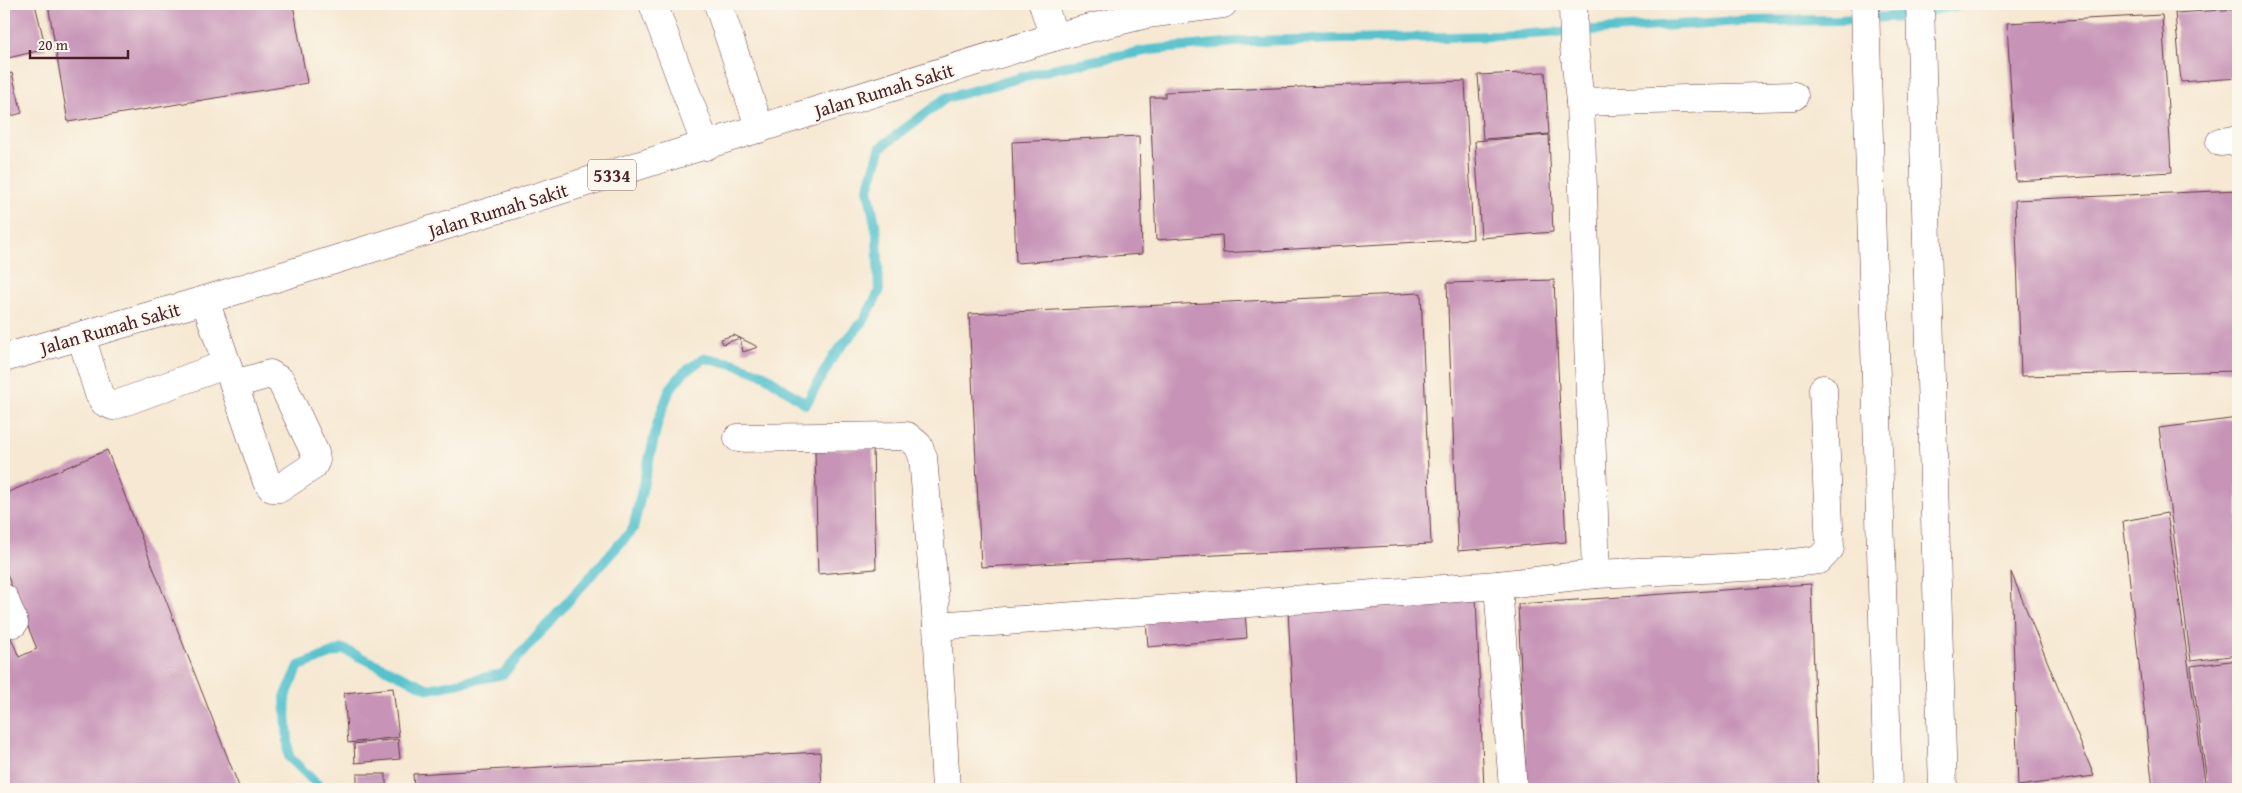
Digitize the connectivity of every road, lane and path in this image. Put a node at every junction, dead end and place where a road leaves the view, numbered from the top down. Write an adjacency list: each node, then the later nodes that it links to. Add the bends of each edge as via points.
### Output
1 (654, 4): 13 (street)
2 (718, 4): 12 (street)
3 (1043, 4): 9 (street)
4 (1223, 4): 6 (street, Jalan Rumah Sakit / 5334)
5 (1920, 4): 25 (street)
6 (1146, 9): 9 (street, Jalan Rumah Sakit / 5334)
7 (1866, 15): 24 (street)
8 (1574, 20): 11 (street)
9 (1054, 37): 12 (street, Jalan Rumah Sakit / 5334)
10 (1794, 96): 11 (street)
11 (1580, 102): 19 (street)
12 (760, 129): 13 (street, Jalan Rumah Sakit / 5334)
13 (706, 146): 14 (street, Jalan Rumah Sakit / 5334)
14 (205, 300): 15 (street, Jalan Rumah Sakit / 5334); 15 (street, via 231,374 113,406 104,402 99,394)
15 (81, 336): 16 (street, Jalan Rumah Sakit / 5334)
16 (4, 358)
17 (1823, 389): 19 (street, via 1830,548 1819,560 1767,566)
18 (738, 438): 21 (street, via 907,436 918,445 923,457)
19 (1596, 574): 20 (street)
20 (1498, 585): 21 (street); 23 (street)
21 (937, 626): 22 (street)
22 (946, 789)
23 (1513, 789)
24 (1888, 789)
25 (1943, 789)

